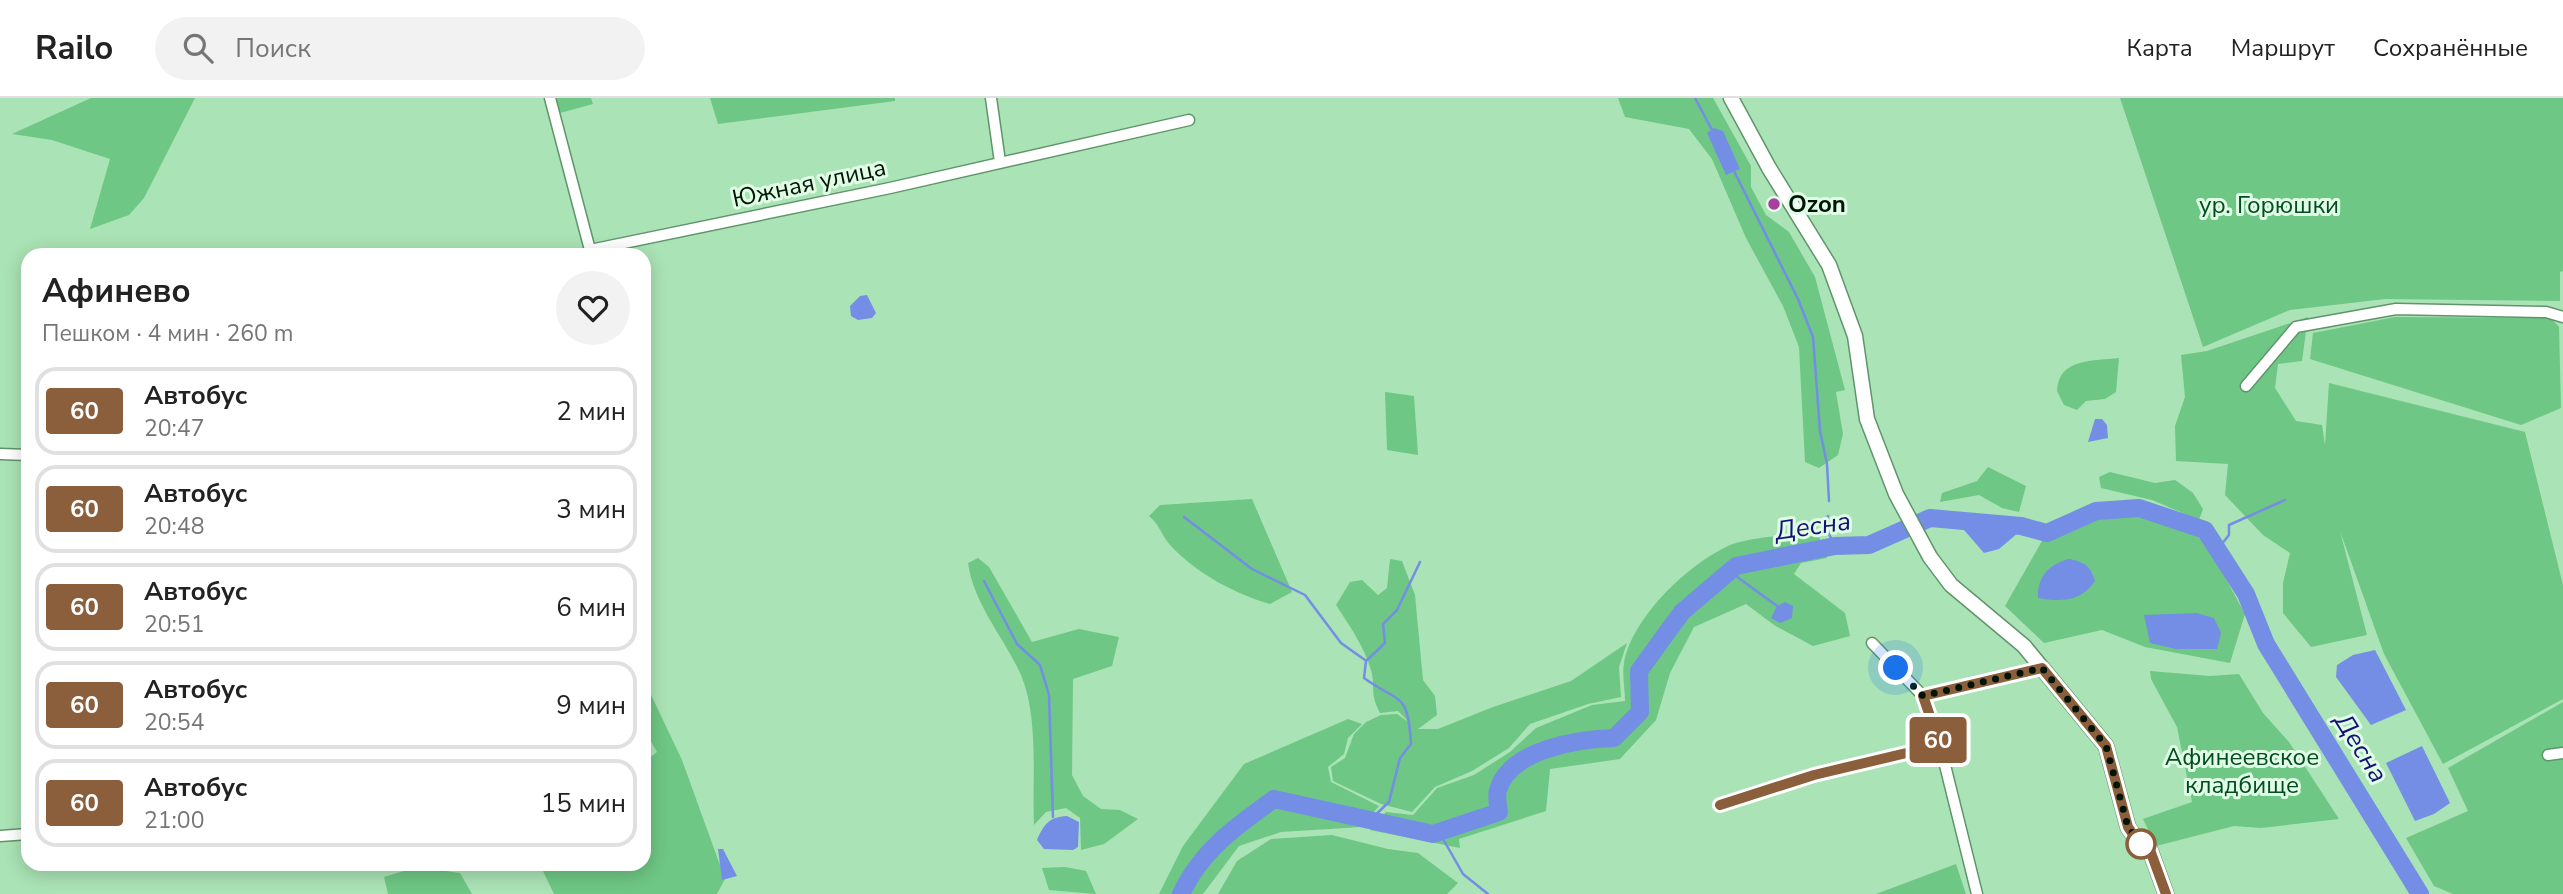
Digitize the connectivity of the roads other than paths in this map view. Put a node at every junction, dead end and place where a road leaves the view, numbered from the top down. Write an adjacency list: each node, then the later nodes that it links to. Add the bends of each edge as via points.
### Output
1 (550, 98): 6 (street, Южная улица)
2 (991, 98): 5 (street)
3 (1731, 98): 13 (street, via 1829,265 1855,336 1867,419 1896,494 1930,557 1951,585 2024,646)
4 (1189, 120): 5 (street, Южная улица)
5 (1000, 162): 7 (street, Южная улица)
6 (589, 248)
7 (599, 248)
8 (2563, 317): 9 (street, via 2546,312 2396,309 2296,327)
9 (2246, 386)
10 (0, 454): 11 (street)
11 (21, 455)
12 (1872, 643): 14 (street)
13 (2042, 668): 14 (street); 22 (street, via 2106,746 2128,827 2150,850)
14 (1923, 696): 15 (street)
15 (1940, 745): 18 (street, via 1814,775); 21 (street)
16 (2563, 753): 17 (street)
17 (2549, 755)
18 (1720, 805)
19 (21, 834): 20 (street)
20 (0, 836)
21 (1977, 894)
22 (2166, 894)

